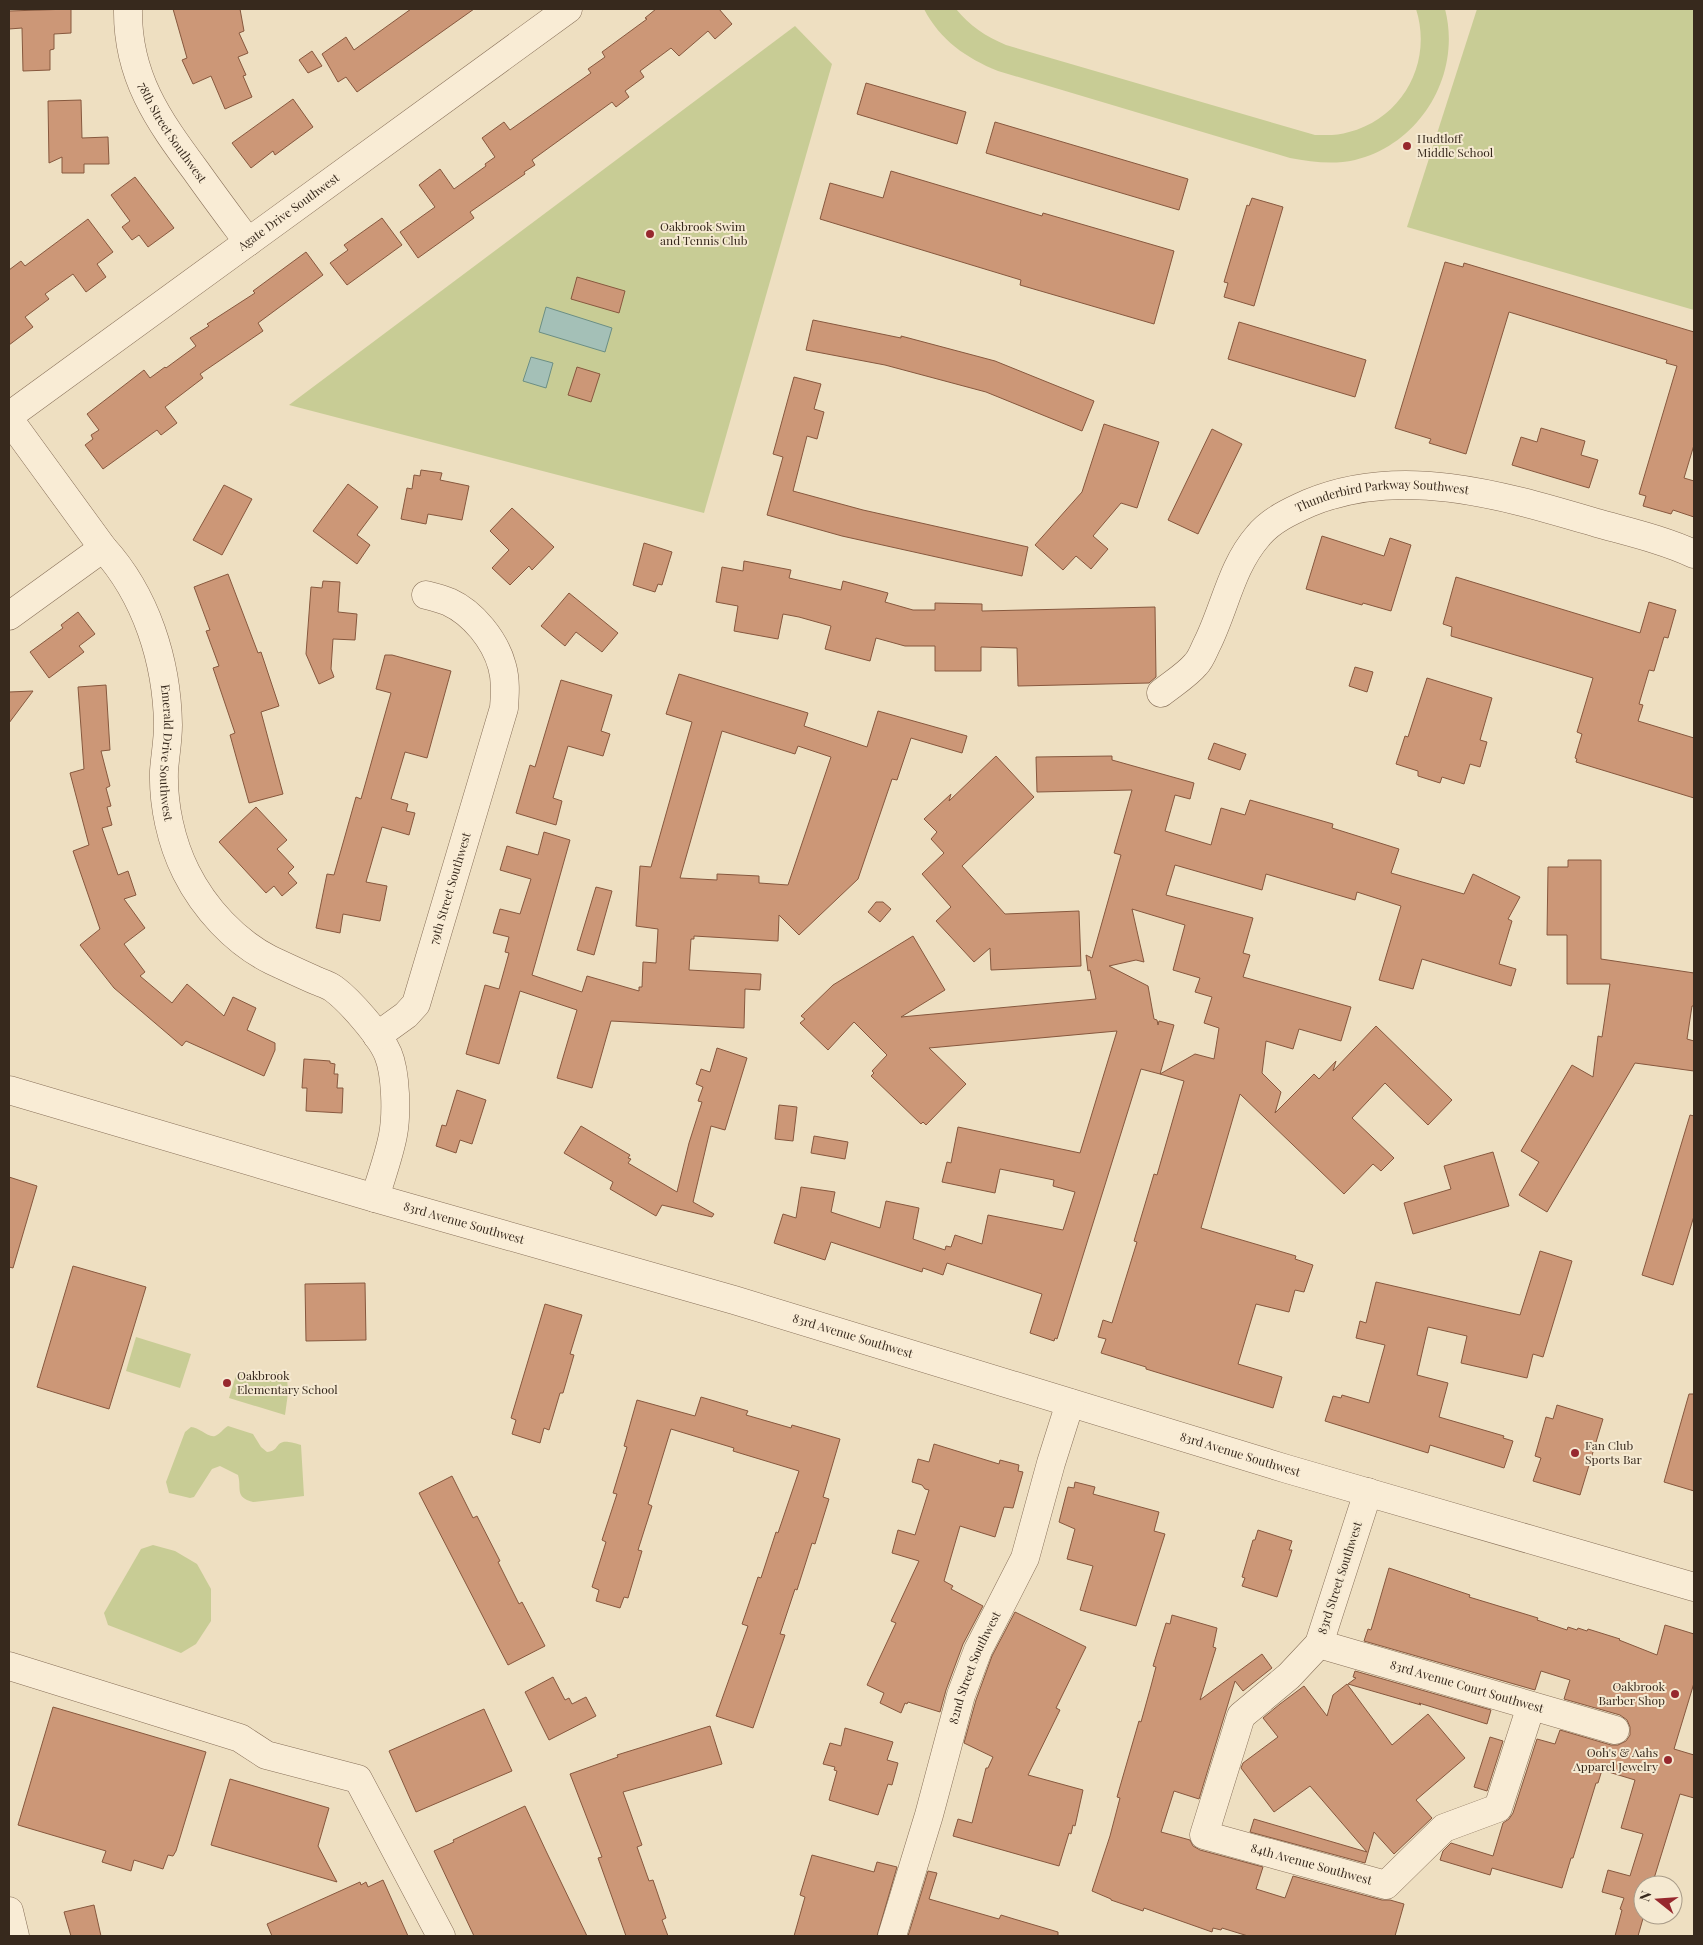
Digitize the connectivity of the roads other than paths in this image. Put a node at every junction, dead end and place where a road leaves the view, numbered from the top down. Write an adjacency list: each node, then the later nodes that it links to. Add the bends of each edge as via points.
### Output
1 (128, 9): 3 (street, 78th Street Southwest, via 132,49 149,101 167,133)
2 (568, 9): 3 (street, Agate Drive Southwest)
3 (248, 242): 4 (street, Agate Drive Southwest)
4 (9, 417): 5 (street, Emerald Drive Southwest)
5 (103, 548): 8 (street); 10 (street, Emerald Drive Southwest, via 132,586 161,664 167,706 164,788 169,823 179,856 194,887 215,915 240,939 269,959 333,988)
6 (1694, 554): 9 (street, Thunderbird Parkway Southwest, via 1528,502 1444,486 1390,486 1332,494 1274,521 1247,549 1197,664)
7 (426, 595): 10 (street, 79th Street Southwest, via 467,613 494,646 502,666 504,708 416,1004)
8 (9, 616)
9 (1161, 693)
10 (377, 1036): 12 (street, via 388,1054 394,1080 394,1104 393,1134)
11 (9, 1090): 12 (street, 83rd Avenue Southwest)
12 (375, 1198): 13 (street, 83rd Avenue Southwest, via 734,1300)
13 (1070, 1403): 14 (street, 83rd Avenue Southwest); 24 (street, 82nd Street Southwest, via 1026,1558 978,1650 961,1695)
14 (1368, 1492): 15 (street, 83rd Avenue Southwest); 16 (street, 83rd Street Southwest)
15 (1694, 1587)
16 (1319, 1644): 18 (street, 83rd Avenue Court Southwest); 20 (street, 83rd Street Southwest, via 1289,1676 1241,1716)
17 (10, 1670): 23 (street, via 240,1738 266,1755 358,1779)
18 (1531, 1706): 19 (street, 83rd Avenue Court Southwest); 20 (street, 84th Avenue Southwest, via 1498,1808 1444,1828 1386,1885)
19 (1615, 1730)
20 (1204, 1835)
21 (9, 1912): 22 (street)
22 (15, 1936)
23 (440, 1936)
24 (892, 1936)

